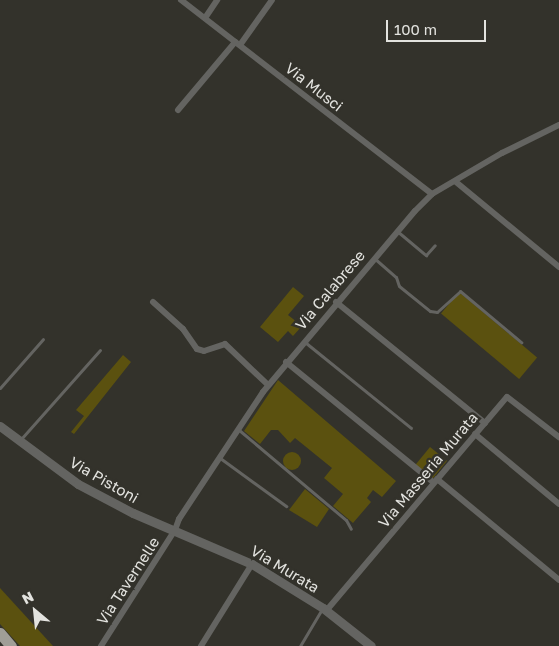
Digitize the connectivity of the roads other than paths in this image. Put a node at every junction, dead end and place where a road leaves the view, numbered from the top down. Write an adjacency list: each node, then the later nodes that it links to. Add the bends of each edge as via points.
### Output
1 (181, 0): 4 (street, Via Musci)
2 (217, 0): 4 (street)
3 (272, 0): 5 (street)
4 (205, 18): 5 (street, Via Musci)
5 (238, 43): 6 (street); 9 (street, Via Musci)
6 (178, 110)
7 (559, 125): 8 (street, Via Calabrese, via 502,153)
8 (456, 182): 9 (street, Via Calabrese); 13 (street)
9 (432, 194): 10 (street, Via Calabrese)
10 (397, 231): 11 (lane, via 426,255); 12 (street, Via Calabrese)
11 (435, 245)
12 (374, 258): 15 (street, Via Calabrese); 18 (lane, via 396,277 399,286 430,311 437,312 460,290)
13 (559, 267)
14 (153, 302): 21 (street, via 183,329 197,349 204,352 226,344)
15 (336, 302): 17 (street, Via Calabrese); 23 (street)
16 (43, 338): 22 (lane)
17 (303, 341): 20 (street, Via Calabrese); 25 (lane)
18 (521, 342)
19 (100, 350): 29 (lane)
20 (286, 362): 21 (street, Via Calabrese); 31 (street)
21 (268, 385): 26 (street, Via Calabrese)
22 (0, 388)
23 (485, 422): 27 (street, Via Masseria Murata); 28 (street, Via Masseria Murata, via 508,396)
24 (0, 426): 29 (street, Via Pistoni)
25 (410, 428)
26 (238, 430): 30 (street, Via Calabrese); 35 (lane, via 346,520)
27 (475, 434): 31 (street, Via Masseria Murata); 32 (street)
28 (559, 437)
29 (21, 439): 34 (street, Via Pistoni, via 78,484)
30 (219, 458): 33 (lane); 34 (street, Via Calabrese)
31 (435, 481): 37 (street); 38 (street, Via Masseria Murata)
32 (559, 504)
33 (286, 506)
34 (175, 530): 36 (street, Via Murata); 41 (street, Via Tavernelle)
35 (351, 530)
36 (252, 564): 38 (street, Via Murata); 42 (street)
37 (559, 580)
38 (324, 610): 43 (lane); 44 (street, Via Murata)
39 (0, 633): 40 (highway)
40 (12, 646)
41 (101, 646)
42 (201, 646)
43 (300, 646)
44 (371, 646)

